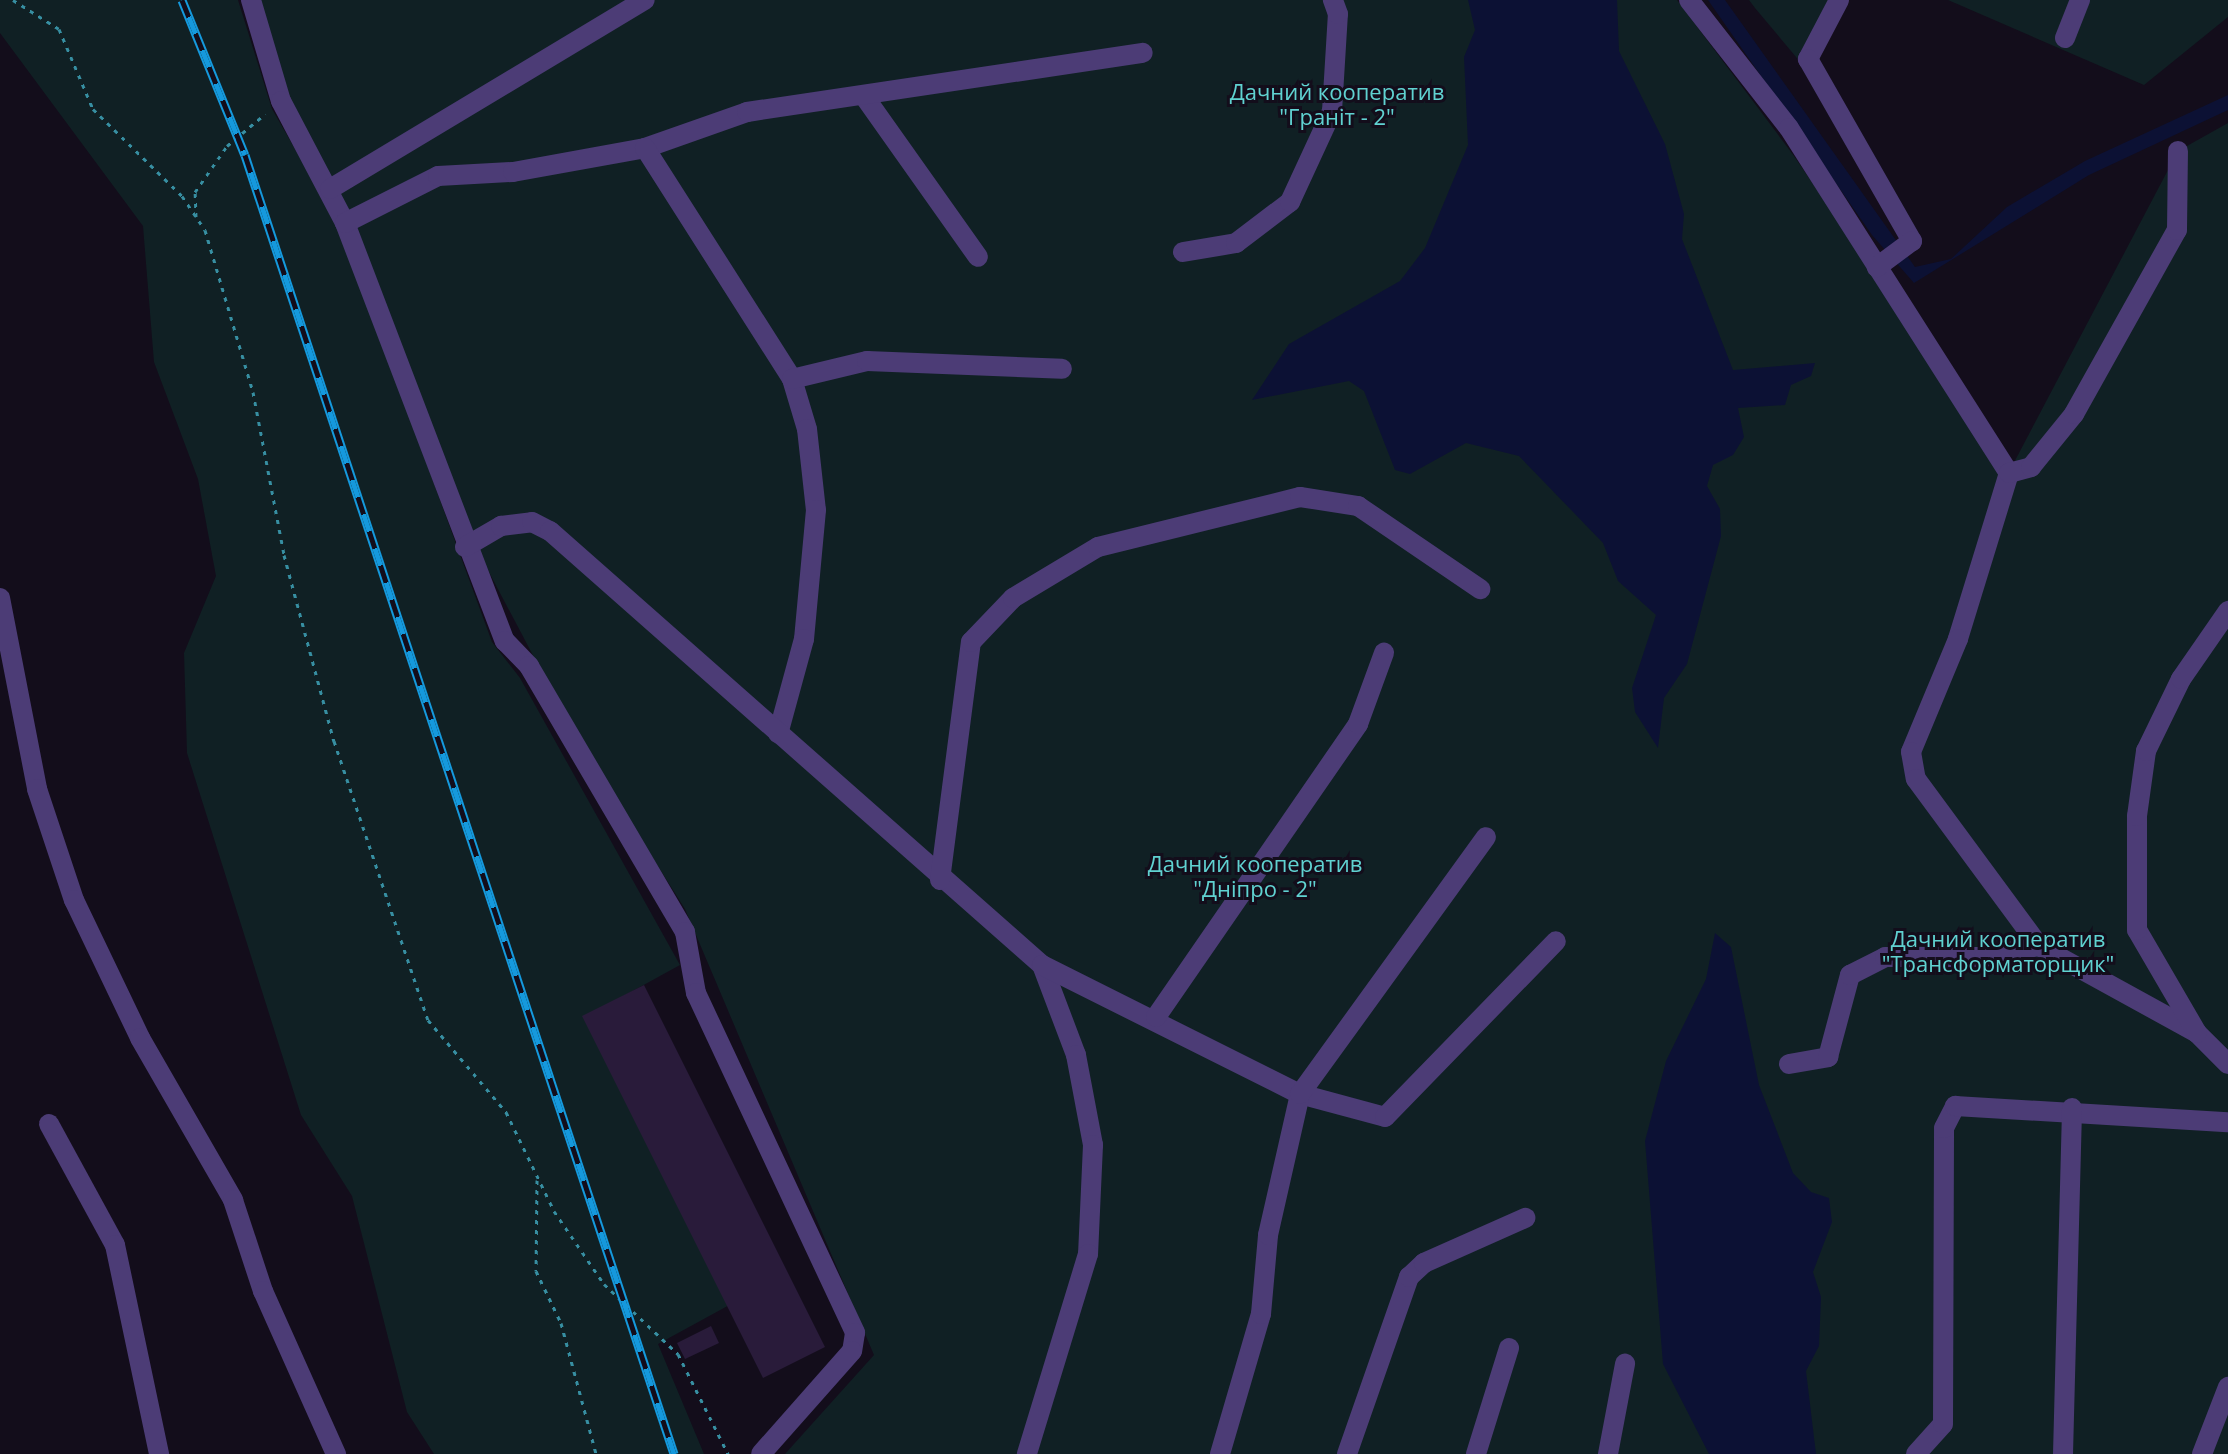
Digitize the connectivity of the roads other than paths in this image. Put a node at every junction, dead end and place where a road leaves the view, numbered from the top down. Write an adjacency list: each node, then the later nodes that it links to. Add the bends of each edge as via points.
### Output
1 (251, 0): 12 (lane, via 281,101)
2 (645, 0): 12 (lane)
3 (1333, 0): 14 (lane, via 1338,14 1332,111 1290,202 1236,243)
4 (1689, 0): 16 (lane, via 1789,128)
5 (1839, 0): 16 (lane, via 1808,59 1912,241)
6 (2080, 0): 7 (lane)
7 (2065, 38)
8 (1143, 53): 9 (lane)
9 (864, 96): 10 (lane, via 747,112); 15 (lane)
10 (645, 148): 13 (lane, via 513,172 438,176); 18 (lane)
11 (2178, 151): 19 (lane, via 2177,230 2074,414 2031,467)
12 (330, 189): 13 (lane)
13 (345, 223): 20 (lane)
14 (1183, 252)
15 (978, 257)
16 (1877, 267): 19 (lane)
17 (1062, 369): 18 (lane, via 867,361)
18 (792, 379): 25 (lane, via 816,510 804,639)
19 (2009, 473): 29 (lane, via 1958,639 1911,752 1916,779)
20 (465, 547): 25 (lane, via 501,526 532,522 550,531); 45 (lane, via 505,641 529,666 685,932 696,993 855,1333 852,1351)
21 (1480, 589): 27 (lane, via 1358,506 1300,497 1098,547 1013,598 971,642)
22 (0, 598): 44 (lane, via 37,789 74,900 140,1038 233,1200 263,1291)
23 (2228, 611): 32 (lane, via 2181,679 2146,751 2137,816 2137,930)
24 (1384, 653): 31 (lane, via 1358,724)
25 (778, 734): 27 (lane)
26 (1486, 837): 35 (lane)
27 (940, 880): 30 (lane)
28 (1556, 941): 35 (lane, via 1385,1117)
29 (2039, 946): 32 (lane); 33 (lane, via 1984,957 1885,957 1850,975 1828,1057)
30 (1042, 965): 31 (lane); 46 (lane, via 1076,1055 1093,1145 1088,1254)
31 (1156, 1017): 35 (lane, via 1212,1055)
32 (2197, 1033): 34 (lane)
33 (1789, 1064)
34 (2228, 1064)
35 (1300, 1094): 47 (lane, via 1268,1235 1261,1314)
36 (2072, 1108): 37 (lane); 51 (lane, via 1968,1102 1949,1116 1943,1424); 52 (lane)
37 (2228, 1122)
38 (49, 1124): 43 (lane, via 115,1245)
39 (1525, 1218): 48 (lane, via 1424,1263 1409,1277)
40 (1509, 1348): 49 (lane)
41 (1625, 1364): 50 (lane)
42 (2228, 1387): 53 (lane)
43 (159, 1454)
44 (336, 1454)
45 (761, 1454)
46 (1027, 1454)
47 (1220, 1454)
48 (1347, 1454)
49 (1476, 1454)
50 (1608, 1454)
51 (1916, 1454)
52 (2063, 1454)
53 (2202, 1454)

